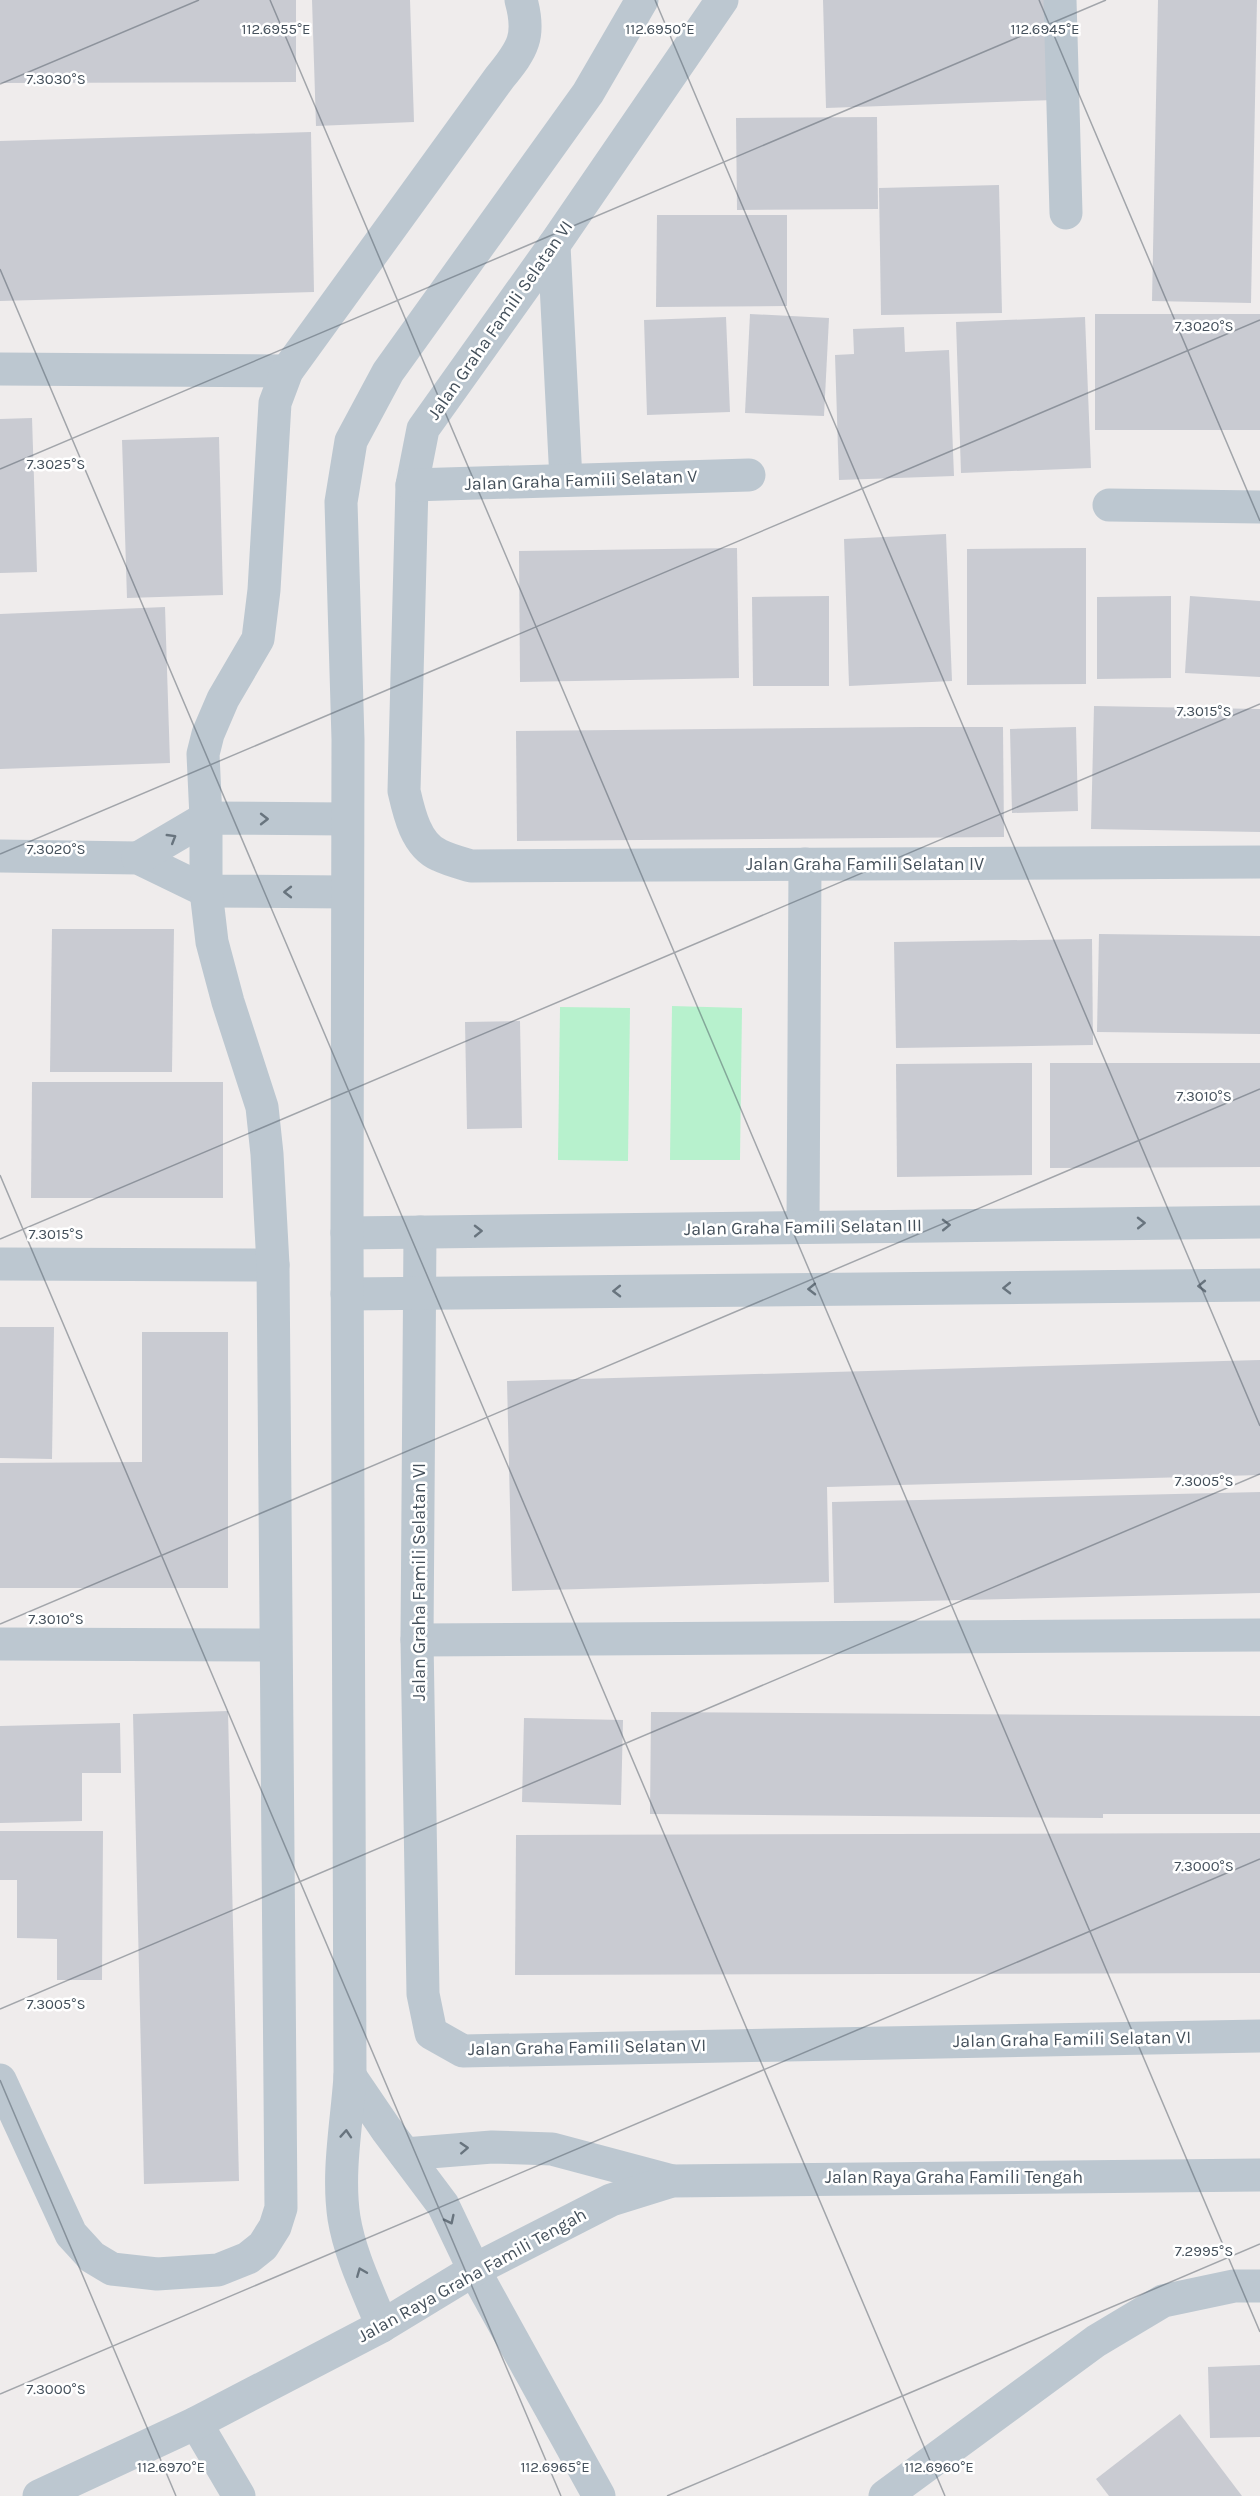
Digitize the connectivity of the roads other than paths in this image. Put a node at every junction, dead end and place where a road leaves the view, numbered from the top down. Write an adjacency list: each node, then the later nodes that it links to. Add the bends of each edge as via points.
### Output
1 (521, 0): 8 (street, via 526,35 520,53)
2 (642, 0): 15 (street, via 588,93 388,372 351,441 341,502 348,739)
3 (722, 0): 6 (street, Jalan Graha Famili Selatan VI)
4 (1060, 0): 5 (street)
5 (1066, 213)
6 (554, 245): 10 (street); 11 (street, Jalan Graha Famili Selatan VI, via 423,429)
7 (0, 369): 8 (street)
8 (287, 371): 14 (street, via 275,403 262,622 258,639 223,699 202,754)
9 (749, 475): 10 (street, Jalan Graha Famili Selatan V)
10 (566, 480): 11 (street, Jalan Graha Famili Selatan V)
11 (412, 485): 20 (street, Jalan Graha Famili Selatan VI, via 404,790 409,812 429,849)
12 (1109, 505): 13 (street)
13 (1260, 507)
14 (206, 818): 15 (street, one-way to 15); 17 (street, one-way to 14); 21 (street)
15 (346, 819): 22 (street)
16 (0, 856): 17 (street)
17 (138, 858): 21 (street)
18 (1260, 862): 19 (street, Jalan Graha Famili Selatan IV)
19 (805, 864): 20 (street, Jalan Graha Famili Selatan IV); 24 (street)
20 (471, 866)
21 (206, 891): 22 (street, one-way to 21); 28 (street, via 221,978 262,1107)
22 (347, 892): 26 (street)
23 (1260, 1222): 24 (street, Jalan Graha Famili Selatan III, one-way to 23)
24 (803, 1227): 25 (street, Jalan Graha Famili Selatan III, one-way to 24)
25 (420, 1232): 26 (street, Jalan Graha Famili Selatan III); 30 (street, Jalan Graha Famili Selatan VI)
26 (347, 1233): 31 (street)
27 (0, 1264): 28 (street)
28 (273, 1265): 35 (street)
29 (1260, 1285): 30 (street, one-way to 30)
30 (421, 1293): 31 (street); 33 (street, Jalan Graha Famili Selatan VI)
31 (347, 1294): 37 (street)
32 (1260, 1635): 33 (street)
33 (417, 1640): 36 (street, Jalan Graha Famili Selatan VI, via 423,1994 431,2033 463,2051)
34 (0, 1644): 35 (street)
35 (275, 1645): 38 (street, via 281,2208 263,2246 248,2258 218,2270 157,2274 112,2269 92,2257 71,2234)
36 (1260, 2036)
37 (350, 2076): 39 (street); 44 (street, one-way to 37, via 353,2254 344,2220 342,2192)
38 (0, 2080)
39 (405, 2154): 41 (street, one-way to 41, via 492,2147 552,2149); 42 (street, one-way to 42, via 443,2205)
40 (1260, 2175): 41 (street, Jalan Raya Graha Famili Tengah)
41 (672, 2181): 42 (street, Jalan Raya Graha Famili Tengah, via 611,2200)
42 (474, 2270): 44 (street, Jalan Raya Graha Famili Tengah); 48 (street)
43 (1260, 2286): 49 (street, via 1234,2286 1163,2301 1096,2341)
44 (382, 2326): 45 (street, Jalan Raya Graha Famili Tengah)
45 (196, 2423): 46 (street, Jalan Raya Graha Famili Tengah); 47 (street)
46 (39, 2496)
47 (239, 2496)
48 (599, 2496)
49 (885, 2496)

